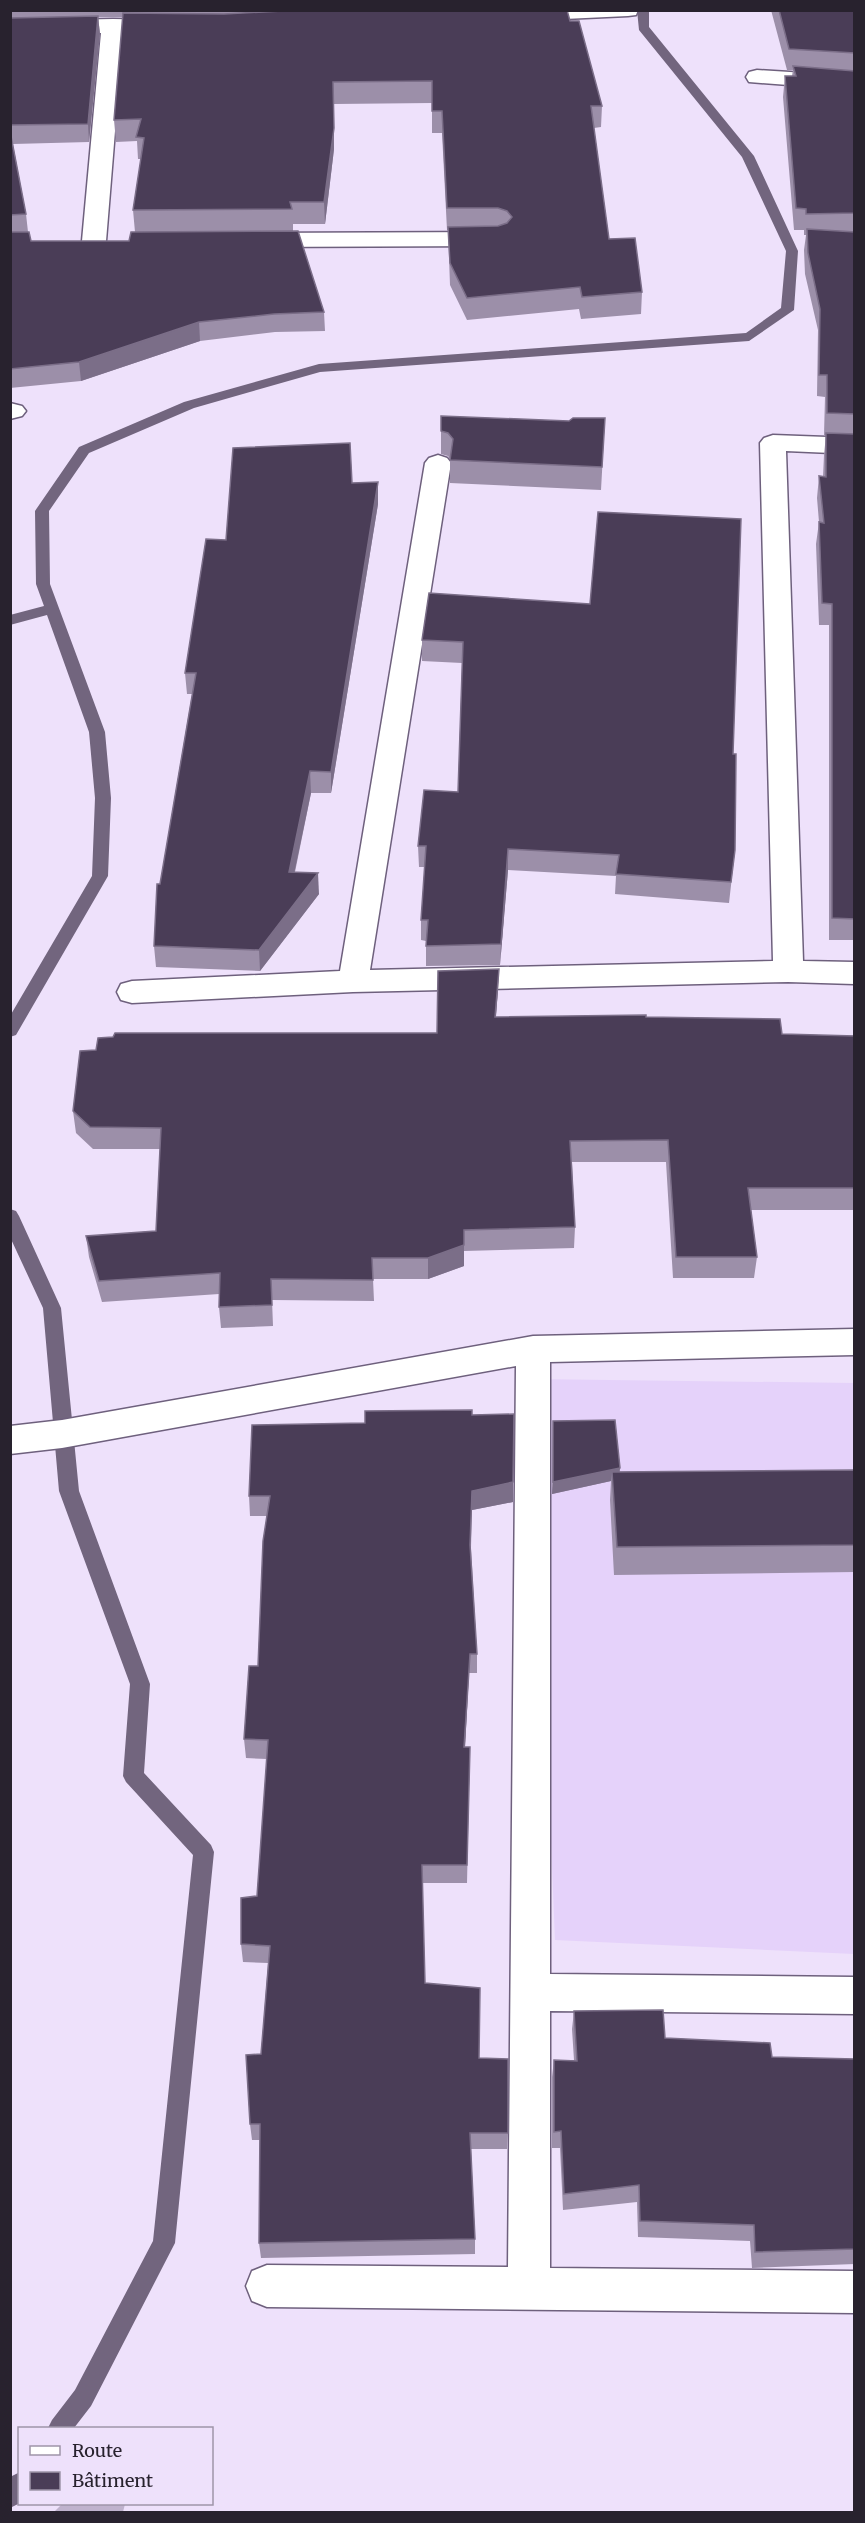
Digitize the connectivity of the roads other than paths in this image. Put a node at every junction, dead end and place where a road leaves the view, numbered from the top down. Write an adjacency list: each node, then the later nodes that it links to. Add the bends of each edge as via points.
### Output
1 (628, 10): 2 (street)
2 (498, 16)
3 (113, 25): 4 (street); 5 (street); 10 (street)
4 (192, 26)
5 (10, 28)
6 (757, 77): 7 (street)
7 (855, 83)
8 (497, 239): 12 (street)
9 (70, 241): 10 (street)
10 (94, 241): 11 (street)
11 (117, 241)
12 (236, 241)
13 (855, 446): 15 (street, via 773,443)
14 (438, 464): 17 (street)
15 (788, 971): 16 (street); 17 (street)
16 (855, 973)
17 (353, 981): 18 (street)
18 (132, 992)
19 (855, 1342): 20 (street)
20 (533, 1349): 21 (street, via 62,1434); 22 (street)
21 (10, 1440)
22 (530, 1992): 23 (street); 25 (street)
23 (855, 1995)
24 (267, 2286): 25 (street)
25 (529, 2289): 26 (street)
26 (855, 2292)

